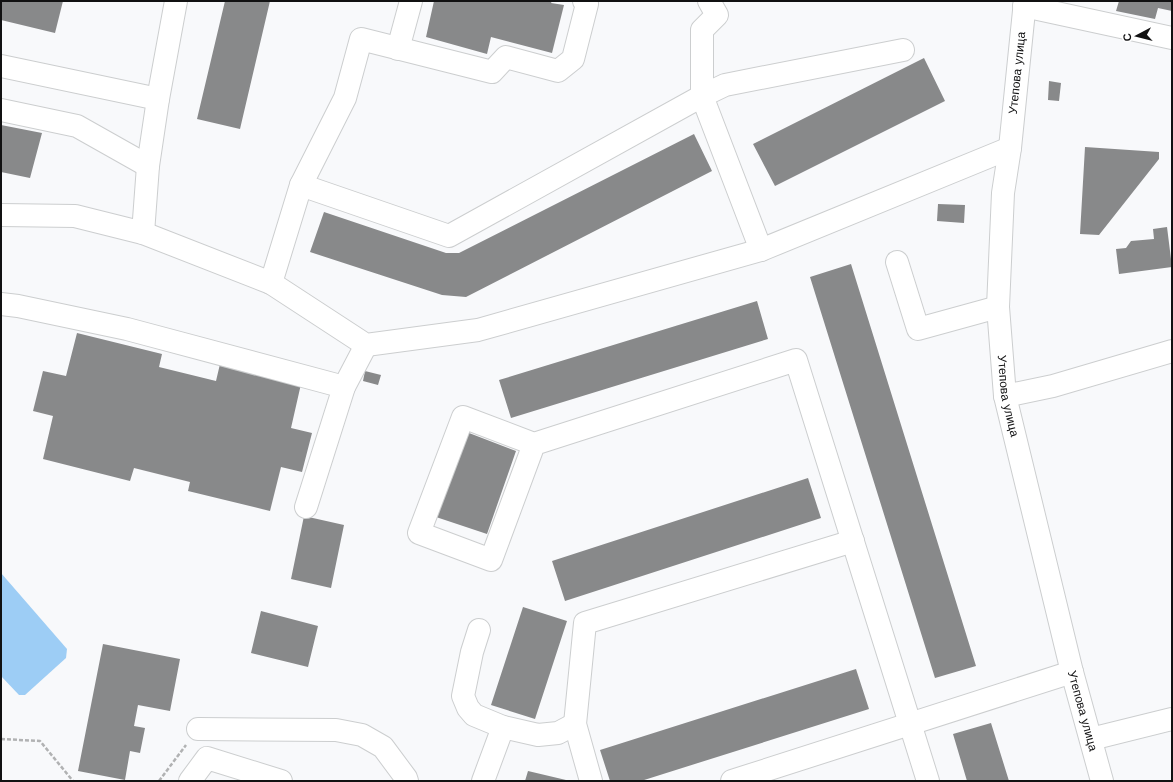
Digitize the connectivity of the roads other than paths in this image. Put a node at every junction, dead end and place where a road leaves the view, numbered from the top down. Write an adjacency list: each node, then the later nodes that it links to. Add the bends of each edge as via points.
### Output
1 (176, 1): 11 (street)
2 (411, 1): 7 (street)
3 (584, 1): 7 (street, via 587,4 573,59 558,71 506,57 492,72)
4 (709, 1): 10 (street, via 717,15 702,30)
5 (1024, 3): 6 (street); 13 (street, Утепова улица)
6 (1172, 38)
7 (398, 49): 15 (street, via 361,39 345,98)
8 (903, 50): 10 (street, via 725,85)
9 (1, 66): 11 (street)
10 (702, 96): 15 (street, via 449,236); 18 (street)
11 (158, 99): 14 (street)
12 (1, 110): 14 (street, via 77,126)
13 (1010, 148): 18 (street); 22 (street, Утепова улица, via 1003,193)
14 (148, 166): 17 (street)
15 (301, 185): 20 (street)
16 (1, 215): 17 (street, via 75,216)
17 (143, 232): 20 (street)
18 (761, 250): 23 (street, via 478,330)
19 (897, 262): 22 (street, via 918,328)
20 (271, 282): 23 (street)
21 (1, 304): 25 (street, via 126,329)
22 (998, 307): 26 (street, Утепова улица)
23 (366, 345): 25 (street)
24 (1172, 351): 26 (street, via 1053,386)
25 (344, 387): 28 (street)
26 (1005, 396): 31 (street, Утепова улица)
27 (534, 444): 27 (street, via 463,417 419,533 491,560); 29 (street, via 796,360)
28 (306, 507)
29 (853, 541): 33 (street, via 585,623); 34 (street)
30 (479, 630): 35 (street, via 463,696 474,715)
31 (1072, 672): 34 (street); 37 (street, Утепова улица)
32 (1172, 719): 37 (street)
33 (575, 724): 35 (street, via 558,733 538,735); 42 (street)
34 (910, 724): 43 (street); 44 (street)
35 (504, 727): 41 (street)
36 (198, 729): 40 (street, via 336,730 362,735 383,748)
37 (1091, 739): 45 (street, Утепова улица)
38 (190, 781): 39 (street, via 207,758)
39 (281, 781)
40 (407, 781)
41 (483, 781)
42 (591, 781)
43 (732, 781)
44 (928, 781)
45 (1102, 781)

